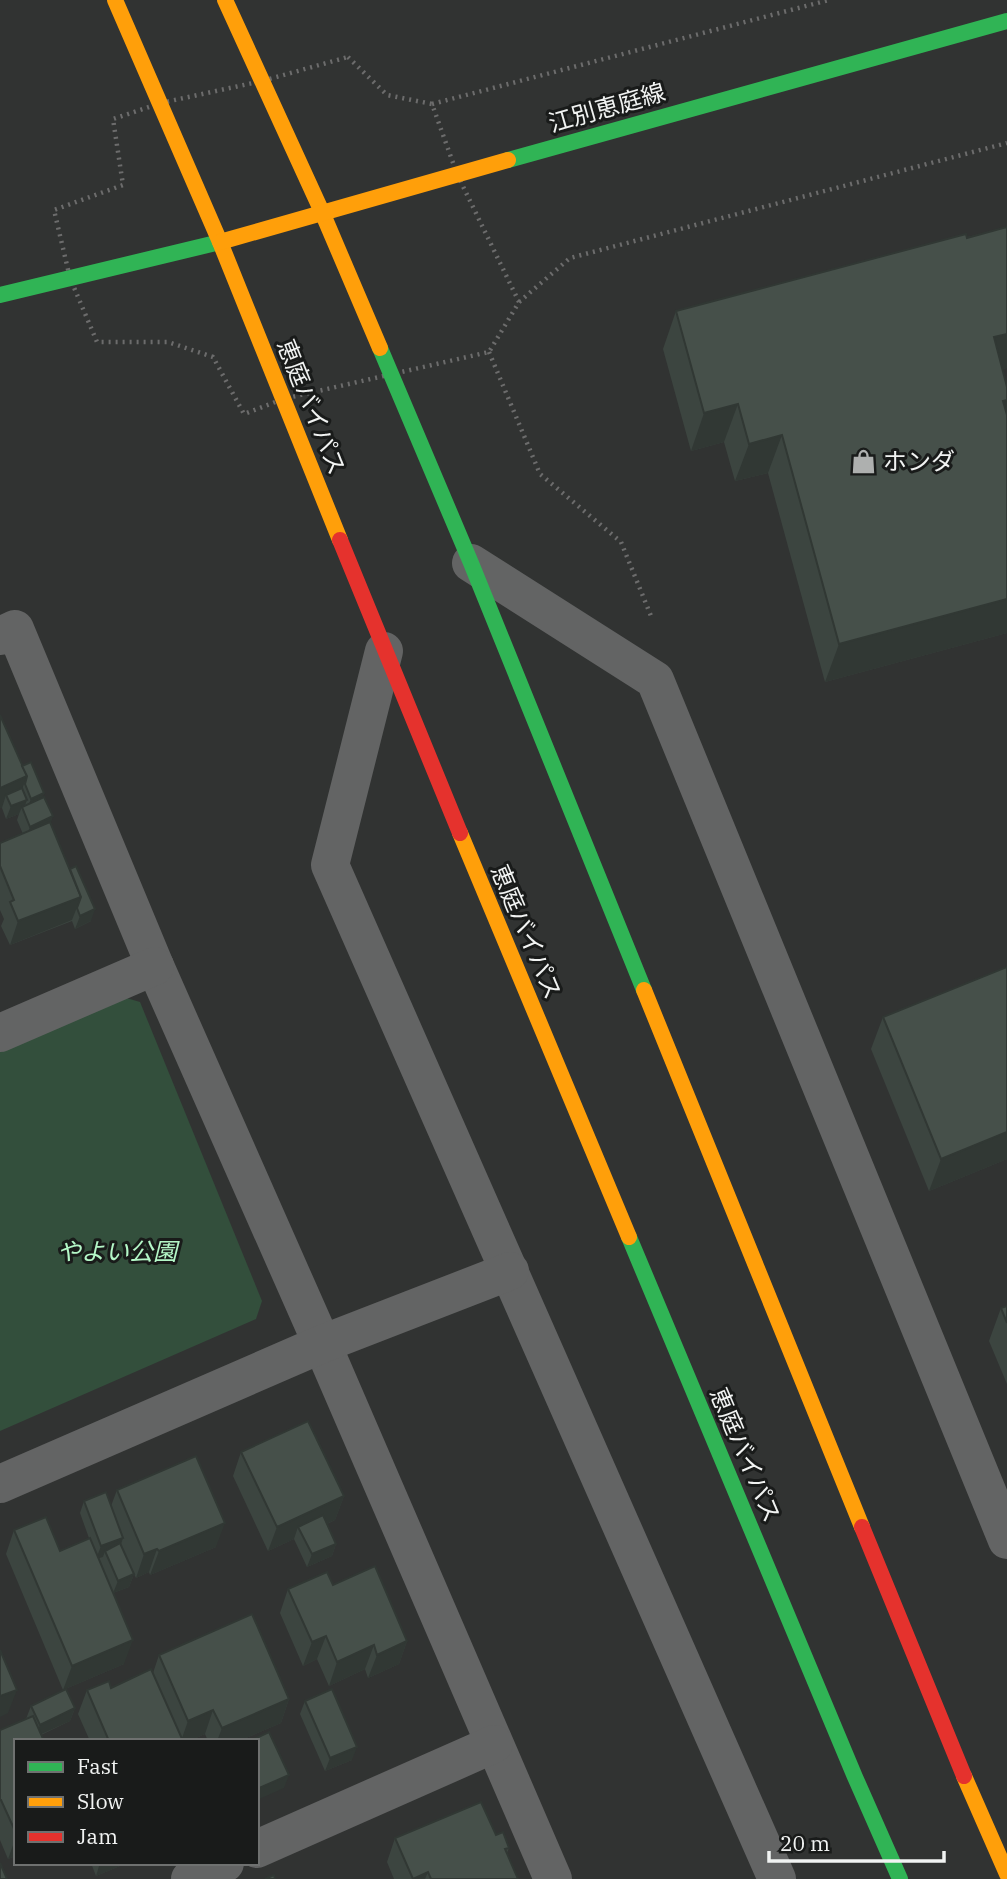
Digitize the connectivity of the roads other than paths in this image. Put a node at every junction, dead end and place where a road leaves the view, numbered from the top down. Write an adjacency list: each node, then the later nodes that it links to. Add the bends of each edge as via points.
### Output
1 (115, 0): 5 (main road, 恵庭バイパス)
2 (225, 0): 4 (main road)
3 (1007, 21): 4 (main road, 江別恵庭線)
4 (322, 212): 5 (main road, 江別恵庭線); 7 (main road)
5 (220, 242): 6 (main road, 江別恵庭線); 9 (main road, 恵庭バイパス)
6 (0, 295)
7 (471, 563): 15 (street, via 655,680); 19 (main road)
8 (0, 636): 10 (street, via 15,629)
9 (384, 652): 12 (street, via 330,865); 23 (main road, 恵庭バイパス)
10 (155, 966): 11 (street); 13 (street)
11 (0, 1033)
12 (510, 1271): 13 (street); 22 (street)
13 (322, 1344): 14 (street); 16 (street)
14 (0, 1484)
15 (1007, 1540)
16 (494, 1744): 17 (street); 21 (street)
17 (259, 1848)
18 (221, 1865): 20 (street)
19 (1007, 1874)
20 (190, 1879)
21 (553, 1879)
22 (777, 1879)
23 (900, 1879)

